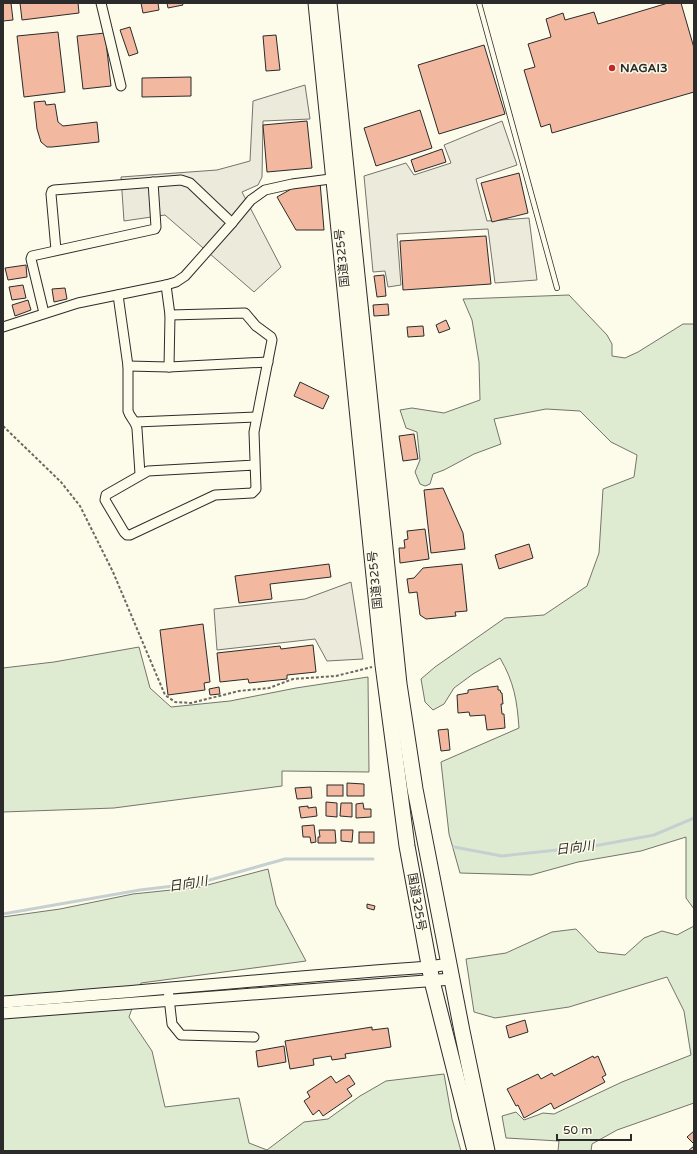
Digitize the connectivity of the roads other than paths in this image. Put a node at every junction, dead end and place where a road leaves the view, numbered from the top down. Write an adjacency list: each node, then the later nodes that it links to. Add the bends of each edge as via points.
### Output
1 (101, 3): 5 (street)
2 (316, 3): 6 (highway, 国道325号)
3 (329, 3): 6 (highway, 国道325号)
4 (479, 3): 11 (lane)
5 (121, 86)
6 (341, 178): 8 (street, via 265,190 251,200); 23 (highway, 国道325号, via 399,684 415,789); 24 (highway, 国道325号, via 383,665 407,846)
7 (153, 182): 8 (street, via 181,180 190,183); 9 (street, via 155,229); 9 (street, via 52,192)
8 (232, 223): 10 (street, via 185,276)
9 (56, 250): 13 (street, via 32,256)
10 (166, 286): 12 (street); 14 (street)
11 (557, 288)
12 (118, 295): 13 (street); 17 (street)
13 (44, 313): 15 (street)
14 (170, 315): 16 (street, via 245,313 272,340); 18 (street)
15 (3, 328)
16 (268, 362): 18 (street); 19 (street)
17 (128, 366): 18 (street); 20 (street, via 128,411)
18 (169, 367)
19 (256, 417): 20 (street); 21 (street)
20 (136, 422): 22 (street)
21 (255, 465): 22 (street, via 151,471); 22 (street, via 254,492 215,495 127,535 104,497)
22 (140, 474)
23 (449, 964): 24 (street); 25 (highway, 国道325号)
24 (430, 974): 25 (street); 26 (street, via 298,977); 27 (street); 31 (highway, 国道325号)
25 (452, 979): 32 (highway, 国道325号)
26 (168, 989): 27 (street); 28 (street)
27 (170, 1001): 29 (street); 30 (street, via 172,1024 181,1034)
28 (3, 1002)
29 (3, 1013)
30 (254, 1037)
31 (475, 1151)
32 (486, 1151)

